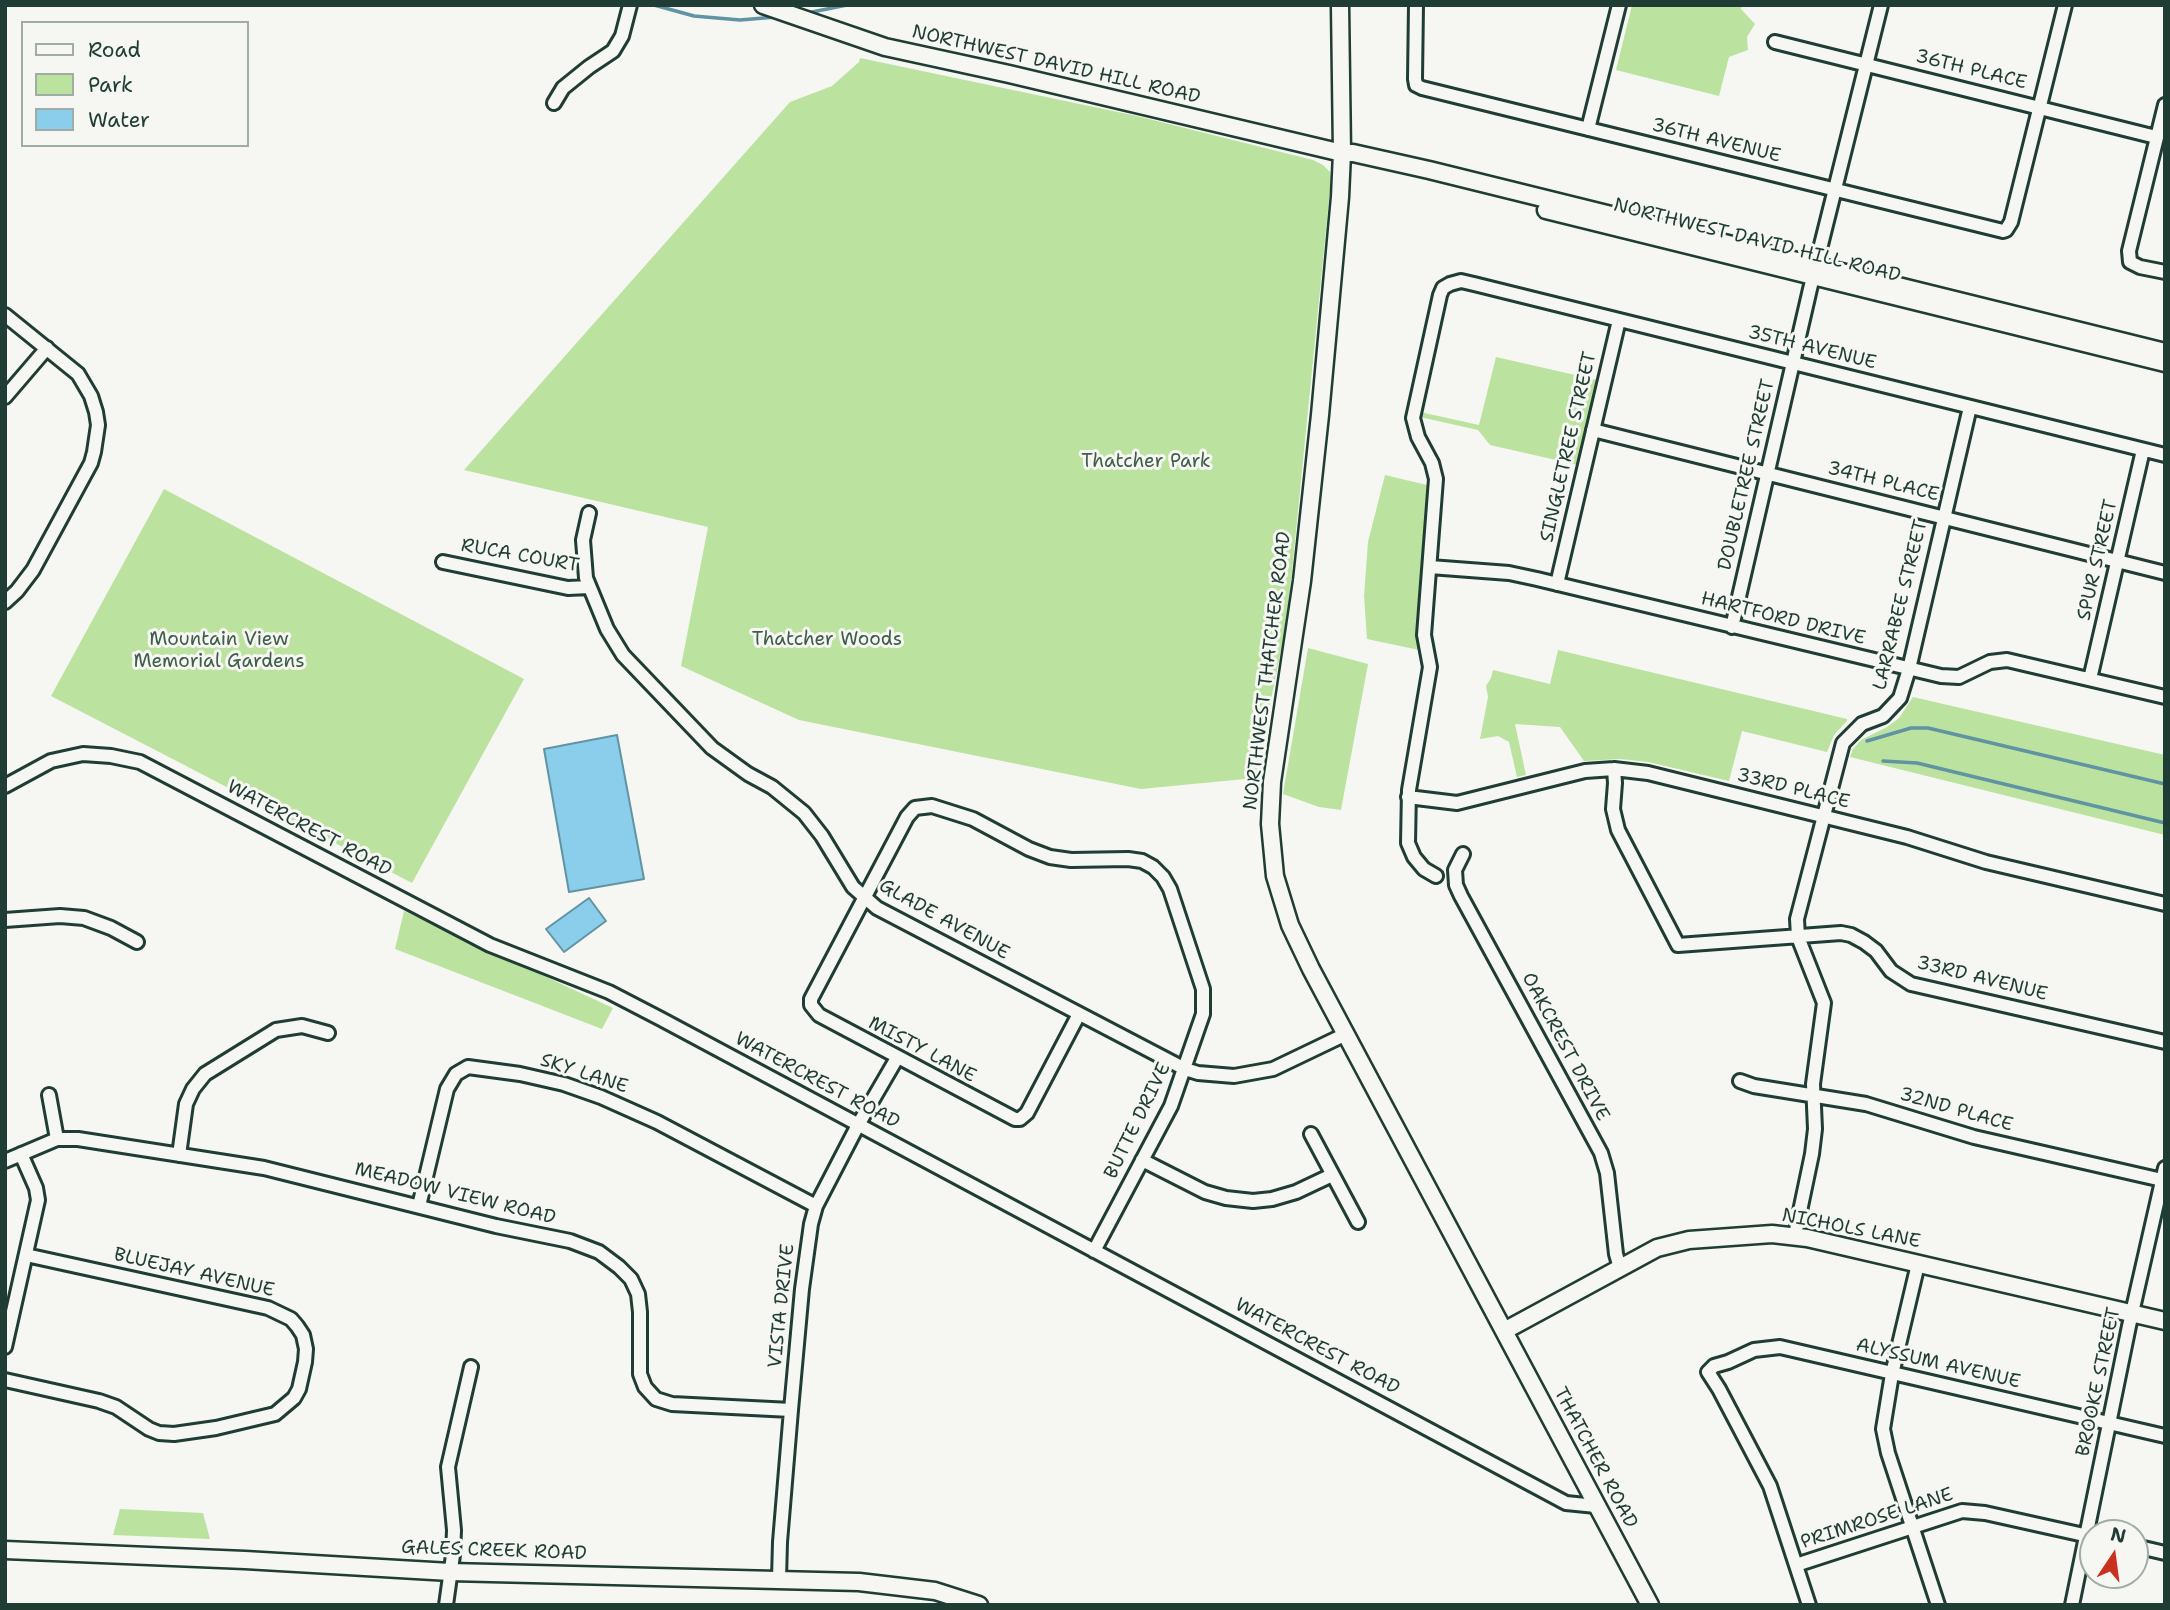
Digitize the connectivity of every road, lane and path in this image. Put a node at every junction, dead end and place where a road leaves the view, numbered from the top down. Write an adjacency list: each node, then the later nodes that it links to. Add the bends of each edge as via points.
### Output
1 (630, 5): 10 (street, via 613,51 563,88)
2 (763, 5): 15 (street, NORTHWEST DAVID HILL ROAD, via 885,47)
3 (1340, 5): 15 (street, NORTHWEST THATCHER ROAD)
4 (1416, 5): 13 (street, 36TH AVENUE, via 1416,85)
5 (1619, 5): 13 (street)
6 (1881, 5): 9 (street, DOUBLETREE STREET)
7 (2065, 5): 12 (street)
8 (1775, 42): 9 (street, 36TH PLACE)
9 (1866, 65): 12 (street, 36TH PLACE); 16 (street, DOUBLETREE STREET)
10 (554, 103)
11 (2165, 105): 14 (street)
12 (2039, 107): 14 (street, 36TH PLACE); 16 (street, 36TH AVENUE, via 2006,230)
13 (1588, 129): 16 (street, 36TH AVENUE)
14 (2157, 137): 18 (street, via 2130,245 2130,262)
15 (1342, 153): 17 (street, NORTHWEST DAVID HILL ROAD, via 1352,162); 57 (street, NORTHWEST THATCHER ROAD, via 1314,471 1270,824 1272,861 1284,908)
16 (1834, 190): 17 (street, DOUBLETREE STREET)
17 (1814, 270): 22 (street, NORTHWEST DAVID HILL ROAD); 23 (street, DOUBLETREE STREET); 24 (street, NORTHWEST DAVID HILL ROAD)
18 (2165, 272)
19 (5, 315): 21 (street)
20 (1619, 320): 23 (street, 35TH AVENUE); 27 (street, SINGLETREE STREET); 35 (street, 35TH AVENUE, via 1466,282 1443,288 1413,418 1436,475)
21 (47, 348): 25 (street); 39 (street, via 78,374 91,396 96,441 90,463 33,570)
22 (2165, 352)
23 (1793, 362): 26 (street, 35TH AVENUE); 30 (street, DOUBLETREE STREET)
24 (2165, 363)
25 (5, 397)
26 (1970, 407): 28 (street, 35TH AVENUE); 32 (street, LARRABEE STREET)
27 (1593, 430): 30 (street, 34TH PLACE); 37 (street, SINGLETREE STREET)
28 (2143, 450): 29 (street, 35TH AVENUE); 33 (street, SPUR STREET)
29 (2165, 455)
30 (1767, 474): 32 (street, 34TH PLACE); 40 (street, DOUBLETREE STREET)
31 (589, 513): 38 (street, GLADE AVENUE, via 583,545)
32 (1944, 517): 33 (street, 34TH PLACE); 41 (street, LARRABEE STREET)
33 (2118, 561): 36 (street, 34TH PLACE); 42 (street, SPUR STREET)
34 (443, 562): 38 (street, RUCA COURT, via 568,588)
35 (1430, 567): 37 (street, HARTFORD DRIVE, via 1509,573); 46 (street, via 1423,635 1430,667)
36 (2165, 573)
37 (1557, 584): 40 (street, HARTFORD DRIVE)
38 (589, 587): 50 (street, GLADE AVENUE, via 623,655 712,748 804,813)
39 (5, 602)
40 (1732, 627): 41 (street, HARTFORD DRIVE)
41 (1909, 669): 42 (street, HARTFORD DRIVE, via 1959,677 1990,662 2007,660); 47 (street, LARRABEE STREET, via 1895,706 1862,724 1843,743)
42 (2090, 679): 43 (street, HARTFORD DRIVE)
43 (2165, 697)
44 (1614, 769): 46 (street, 33RD PLACE, via 1576,773 1462,802); 47 (street, 33RD PLACE, via 1658,775); 53 (street, 33RD AVENUE, via 1613,808 1618,830 1678,945)
45 (5, 786): 64 (street, WATERCREST ROAD, via 51,761 83,754 140,762 490,945 609,992)
46 (1408, 797): 49 (street, via 1408,843 1414,858)
47 (1823, 816): 51 (street, 33RD PLACE, via 1986,862); 53 (street, LARRABEE STREET, via 1797,919)
48 (1463, 854): 80 (street, OAKCREST DRIVE, via 1455,870 1461,896 1601,1153)
49 (1436, 876)
50 (863, 898): 55 (street, GLADE AVENUE); 59 (street, MISTY LANE, via 810,1005 819,1015); 60 (street, BUTTE DRIVE, via 906,817 923,806 973,819 1050,857 1142,861 1163,877 1170,889 1203,989 1203,1014)
51 (2165, 904)
52 (5, 919): 54 (street, via 84,918)
53 (1798, 937): 58 (street, 33RD AVENUE, via 1851,935 1911,984); 63 (street, LARRABEE STREET, via 1824,1003)
54 (137, 942)
55 (1079, 1014): 59 (street, MISTY LANE, via 1020,1119); 60 (street, GLADE AVENUE)
56 (328, 1032): 68 (street, via 302,1026 276,1030 205,1074 186,1104)
57 (1346, 1034): 60 (street, GLADE AVENUE, via 1273,1069 1252,1074 1212,1075); 83 (street, NORTHWEST THATCHER ROAD)
58 (2165, 1042)
59 (897, 1058): 64 (street, VISTA DRIVE)
60 (1185, 1069): 69 (street, BUTTE DRIVE)
61 (1740, 1081): 63 (street, 32ND PLACE)
62 (49, 1095): 66 (street)
63 (1813, 1095): 71 (street, 32ND PLACE, via 1866,1104 1958,1133); 76 (street, LARRABEE STREET, via 1812,1154)
64 (858, 1125): 74 (street, VISTA DRIVE); 77 (street, WATERCREST ROAD)
65 (1311, 1134): 72 (street)
66 (57, 1139): 67 (street, MEADOW VIEW ROAD); 68 (street, MEADOW VIEW ROAD)
67 (21, 1154): 70 (street, MEADOW VIEW ROAD); 78 (street, via 38,1200)
68 (179, 1155): 73 (street, MEADOW VIEW ROAD, via 264,1168)
69 (1142, 1160): 72 (street, via 1226,1198 1272,1199); 77 (street, BUTTE DRIVE)
70 (5, 1161)
71 (2163, 1174): 81 (street, BROOKE STREET)
72 (1332, 1175): 75 (street)
73 (419, 1206): 74 (street, SKY LANE, via 447,1089 456,1074 468,1067 520,1074 601,1097); 88 (street, MEADOW VIEW ROAD, via 570,1241 599,1252 619,1267 638,1294 640,1374 656,1399 672,1404)
74 (816, 1206): 88 (street, VISTA DRIVE)
75 (1358, 1222)
76 (1796, 1236): 79 (street, NICHOLS LANE); 80 (street, NICHOLS LANE, via 1678,1241)
77 (1094, 1251): 91 (street, WATERCREST ROAD, via 1566,1503)
78 (26, 1255): 84 (street); 87 (street, BLUEJAY AVENUE, via 280,1312 303,1335 302,1376 294,1398 275,1413 174,1434 149,1429 99,1401)
79 (1918, 1264): 81 (street, NICHOLS LANE); 86 (street)
80 (1620, 1268): 83 (street, NICHOLS LANE)
81 (2132, 1313): 82 (street, NICHOLS LANE); 89 (street, BROOKE STREET)
82 (2165, 1321)
83 (1504, 1331): 91 (street, THATCHER ROAD)
84 (5, 1347)
85 (471, 1367): 97 (street, via 448,1467 454,1530)
86 (1892, 1374): 89 (street, ALYSSUM AVENUE); 93 (street, via 1884,1440); 96 (street, ALYSSUM AVENUE, via 1780,1347 1754,1350 1708,1372 1762,1470)
87 (5, 1380)
88 (790, 1410): 99 (street, VISTA DRIVE)
89 (2110, 1423): 90 (street, ALYSSUM AVENUE); 92 (street, BROOKE STREET)
90 (2165, 1436)
91 (1597, 1506): 102 (street, THATCHER ROAD)
92 (2093, 1519)
93 (1913, 1527): 94 (street, PRIMROSE LANE, via 1973,1510); 96 (street, PRIMROSE LANE); 104 (street)
94 (2079, 1534)
95 (5, 1550): 97 (street, GALES CREEK ROAD)
96 (1796, 1565): 103 (street)
97 (450, 1572): 99 (street, GALES CREEK ROAD); 100 (street)
98 (2079, 1578): 105 (street, BROOKE STREET)
99 (779, 1579): 101 (street, GALES CREEK ROAD, via 905,1586)
100 (446, 1605)
101 (979, 1605)
102 (1650, 1605)
103 (1809, 1605)
104 (1938, 1605)
105 (2072, 1605)

